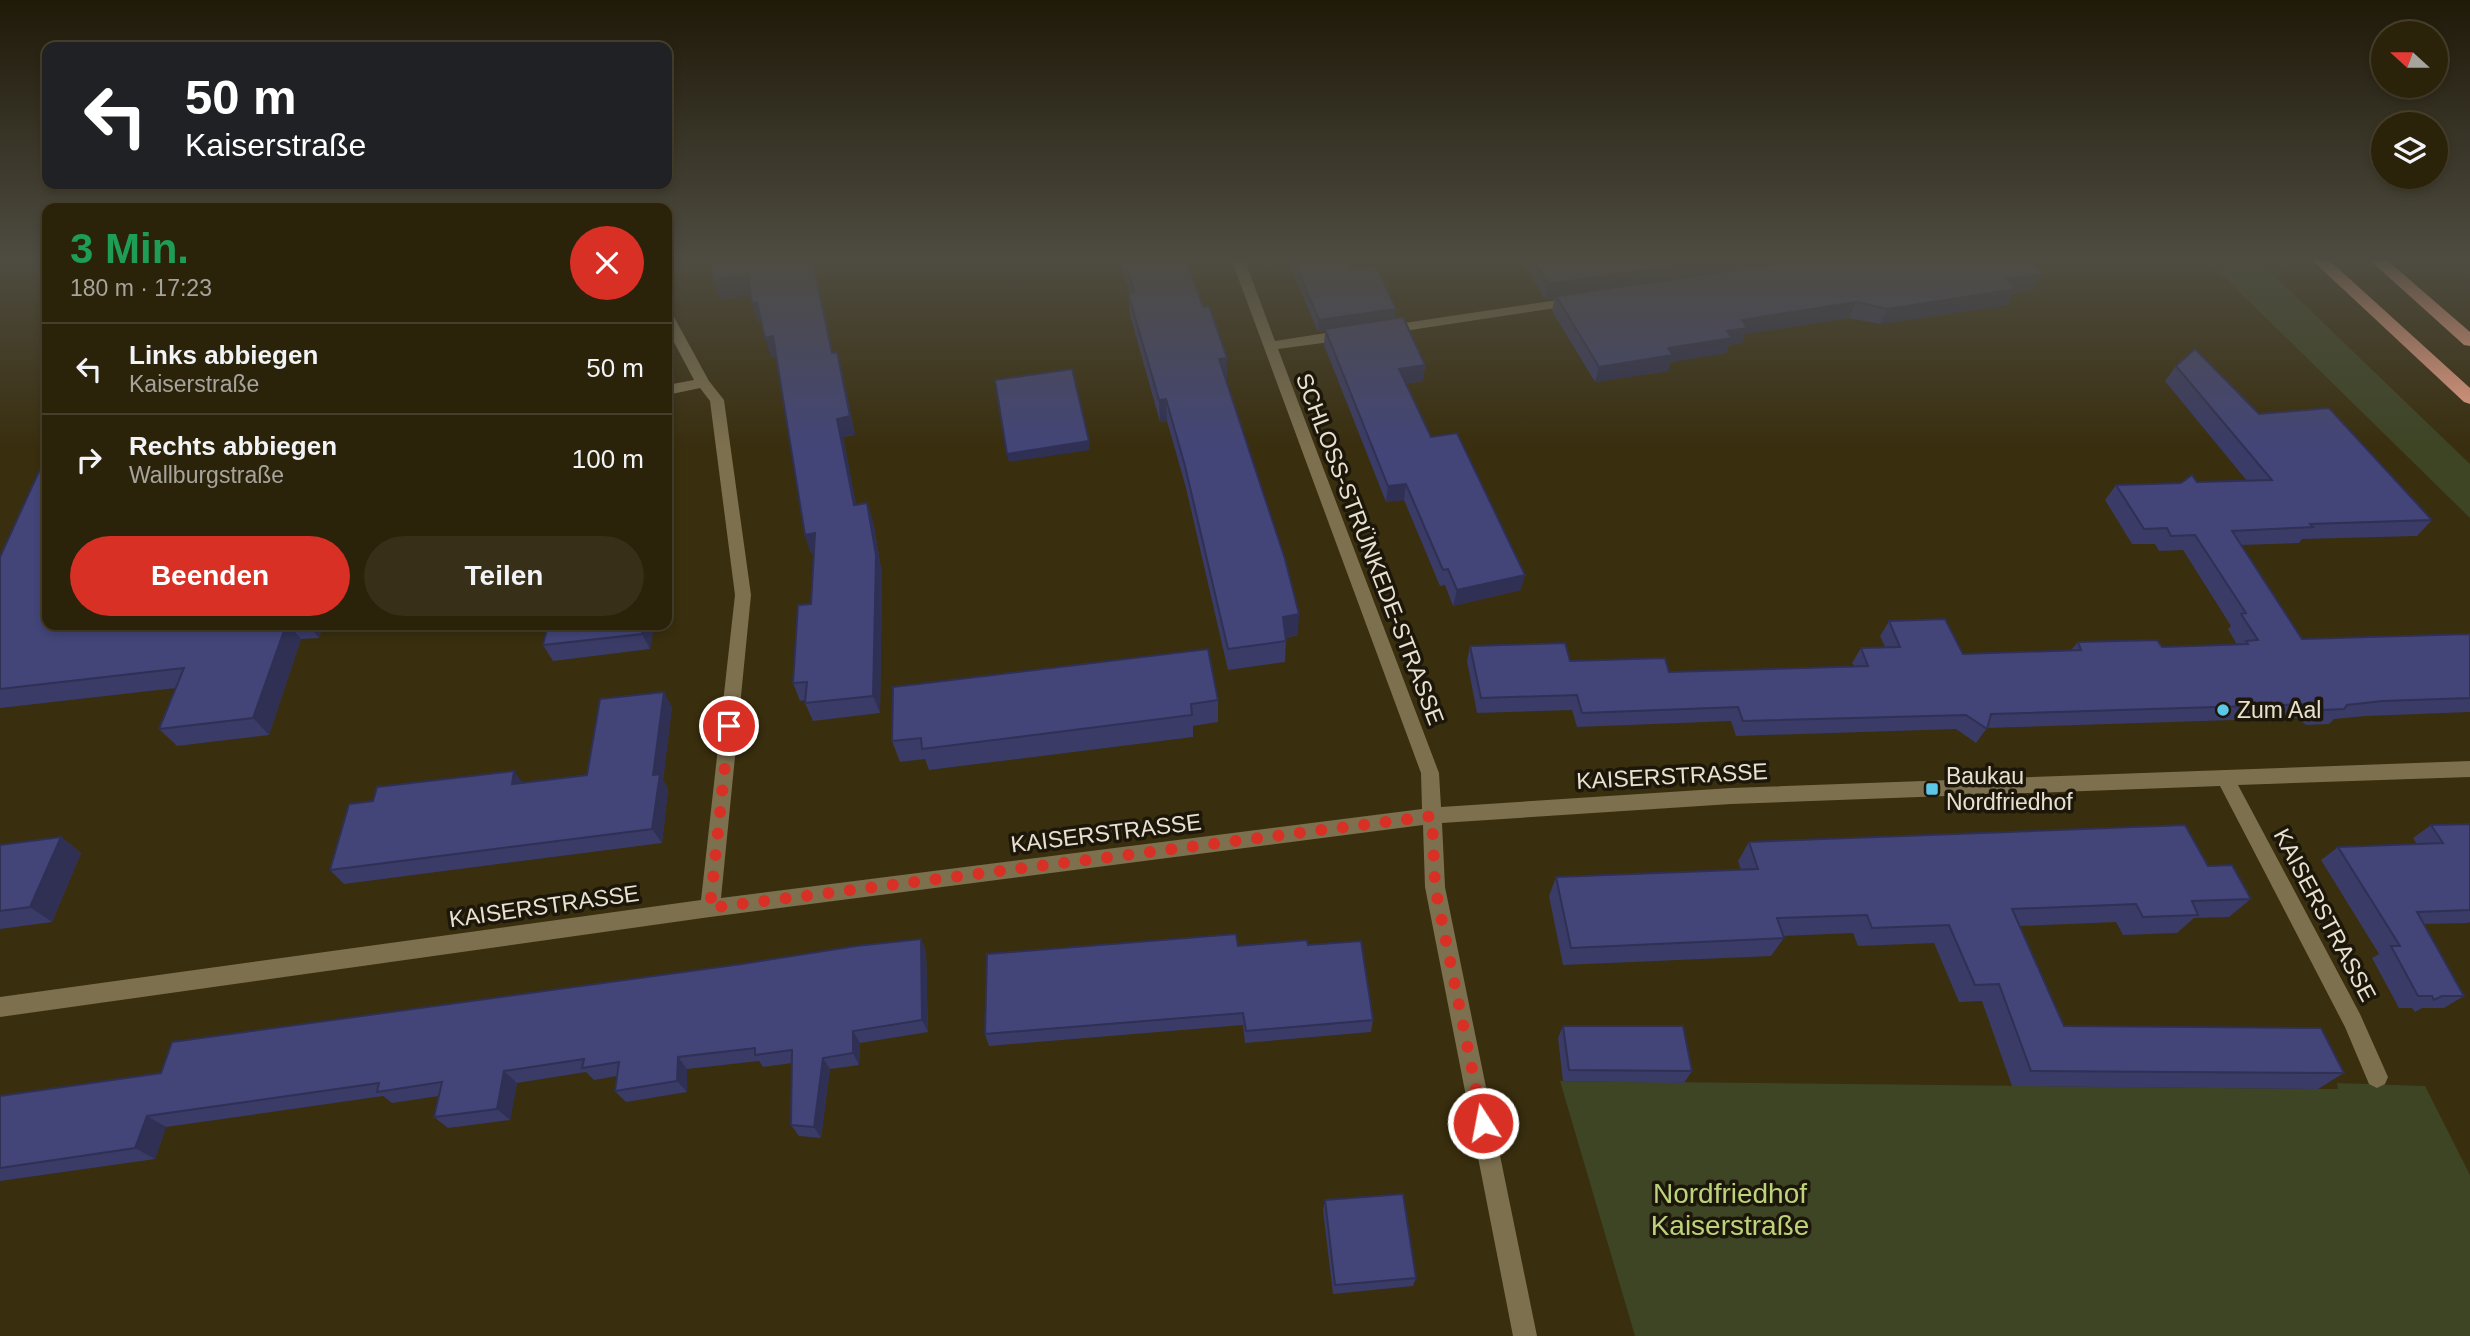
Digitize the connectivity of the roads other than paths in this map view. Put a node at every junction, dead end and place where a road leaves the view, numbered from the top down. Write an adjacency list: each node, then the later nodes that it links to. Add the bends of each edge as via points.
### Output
1 (1261, 323): 7 (street, SCHLOSS-STRÜNKEDE-STRASSE)
2 (1422, 323): 7 (street)
3 (2389, 323): 10 (highway)
4 (2450, 323): 6 (highway)
5 (672, 326): 8 (street)
6 (2470, 341)
7 (1269, 346): 13 (street, SCHLOSS-STRÜNKEDE-STRASSE, via 1430,774)
8 (703, 383): 9 (street); 14 (street, via 717,400 743,595)
9 (672, 389)
10 (2470, 398)
11 (2470, 769): 12 (street, KAISERSTRASSE)
12 (2225, 778): 13 (street, KAISERSTRASSE, via 1731,796); 16 (street, KAISERSTRASSE, via 2353,1021)
13 (1432, 816): 14 (street, KAISERSTRASSE); 17 (street, SCHLOSS-STRÜNKEDE-STRASSE, via 1435,887)
14 (710, 908): 15 (street, KAISERSTRASSE)
15 (0, 1007)
16 (2377, 1077)
17 (1525, 1336)

